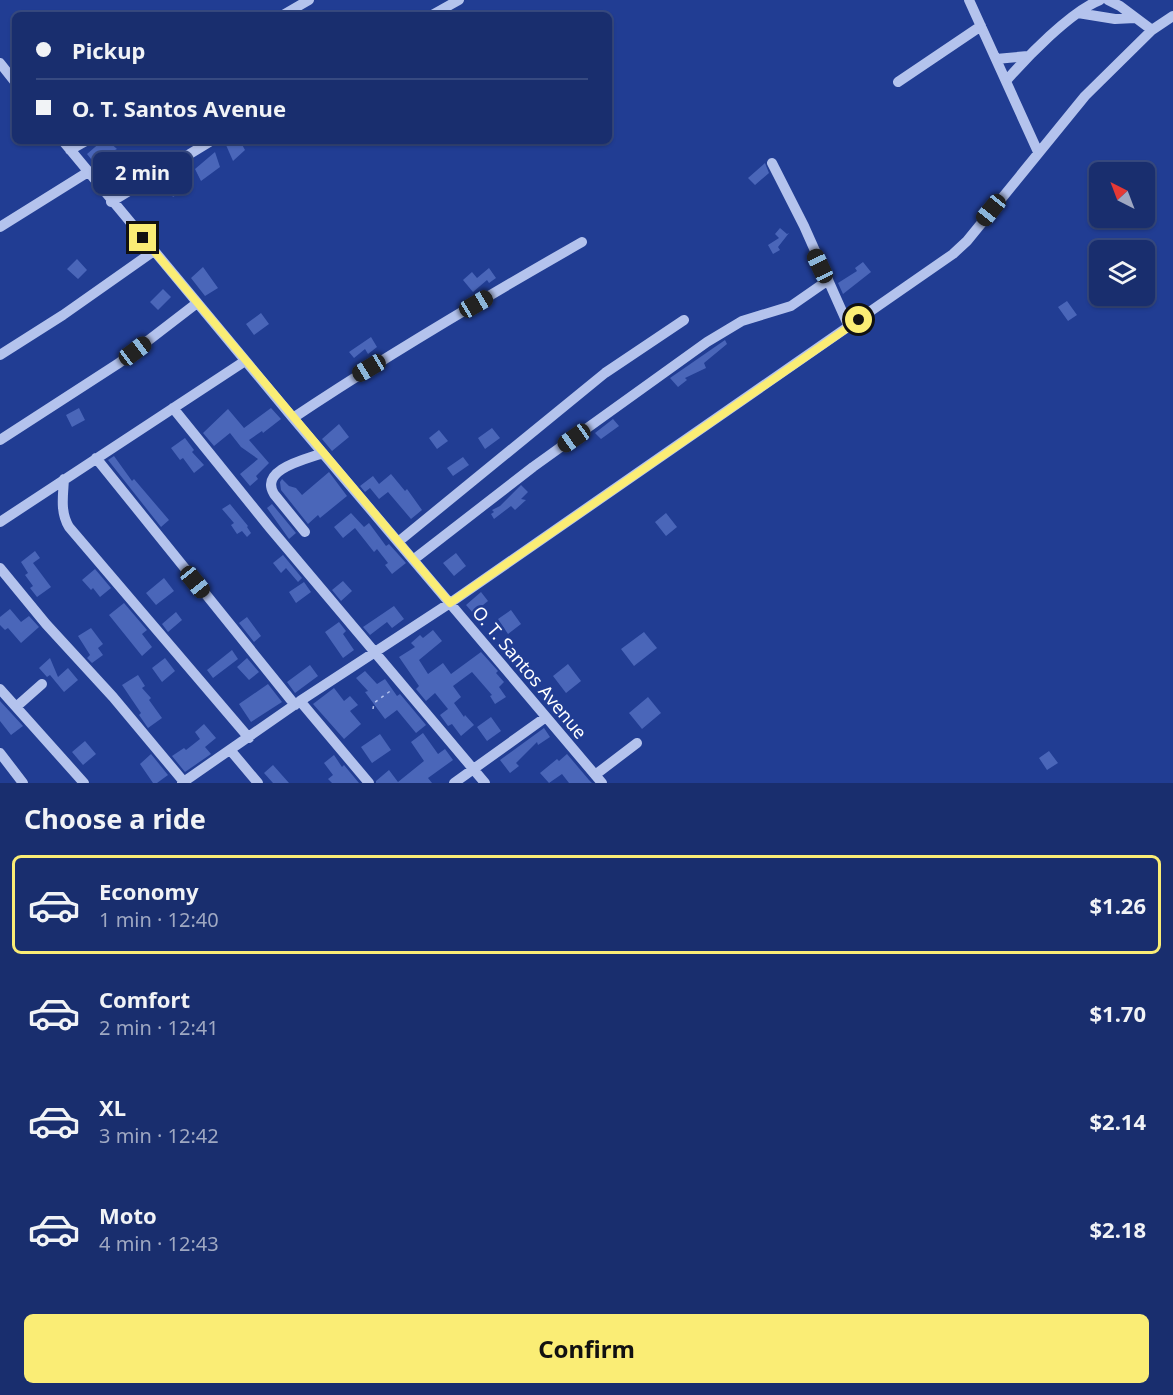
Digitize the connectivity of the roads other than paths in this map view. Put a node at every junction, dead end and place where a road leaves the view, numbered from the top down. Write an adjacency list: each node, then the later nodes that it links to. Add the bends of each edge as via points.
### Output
1 (309, 0): 6 (street)
2 (459, 0): 7 (street)
3 (969, 0): 11 (street)
4 (1100, 0): 8 (street)
5 (1107, 0): 10 (street)
6 (288, 12)
7 (437, 12)
8 (1078, 13): 10 (street); 13 (street)
9 (1173, 16): 12 (street)
10 (1135, 18): 12 (street)
11 (981, 26): 14 (street); 18 (street)
12 (1152, 30): 23 (street, via 1086,96)
13 (1028, 56): 14 (street); 17 (street)
14 (996, 59): 17 (street)
15 (0, 63): 16 (street)
16 (12, 78)
17 (1006, 81): 23 (street)
18 (898, 82)
19 (65, 144): 22 (street, O. T. Santos Avenue)
20 (81, 144): 22 (street)
21 (206, 144): 26 (street)
22 (70, 150): 25 (street, O. T. Santos Avenue)
23 (1038, 152): 33 (street, via 959,248)
24 (772, 163): 30 (street)
25 (88, 172): 26 (street, O. T. Santos Avenue); 27 (street)
26 (111, 202): 29 (street, O. T. Santos Avenue)
27 (2, 223)
28 (582, 242): 37 (street)
29 (154, 251): 31 (street, O. T. Santos Avenue); 34 (street)
30 (827, 281): 33 (street); 45 (street, via 791,306 742,321 707,342 533,466)
31 (197, 303): 35 (street, O. T. Santos Avenue); 38 (street, via 103,374)
32 (684, 321): 44 (street, via 605,373)
33 (849, 327): 47 (street)
34 (0, 355)
35 (245, 361): 36 (street); 37 (street, O. T. Santos Avenue)
36 (173, 408): 40 (street); 48 (street)
37 (293, 418): 39 (street, O. T. Santos Avenue)
38 (0, 440)
39 (323, 453): 43 (street, via 286,466 271,482 274,494); 44 (street, O. T. Santos Avenue)
40 (96, 458): 41 (street); 51 (street)
41 (64, 479): 42 (street); 54 (street, via 63,507 69,527)
42 (0, 522)
43 (305, 532)
44 (398, 542): 45 (street, O. T. Santos Avenue)
45 (414, 560): 47 (street, O. T. Santos Avenue)
46 (0, 568): 60 (street)
47 (450, 603): 48 (street); 53 (street, O. T. Santos Avenue)
48 (375, 651): 51 (street); 58 (street)
49 (42, 684): 52 (street)
50 (0, 689): 52 (street)
51 (297, 703): 54 (street); 64 (street)
52 (16, 707): 62 (street)
53 (546, 717): 58 (street); 59 (street, O. T. Santos Avenue)
54 (249, 738): 56 (street)
55 (637, 743): 59 (street)
56 (231, 751): 60 (street); 63 (street)
57 (0, 753): 61 (street)
58 (473, 769): 65 (street); 66 (street)
59 (599, 779)
60 (183, 782)
61 (23, 783)
62 (84, 783)
63 (258, 783)
64 (369, 783)
65 (454, 783)
66 (485, 783)

